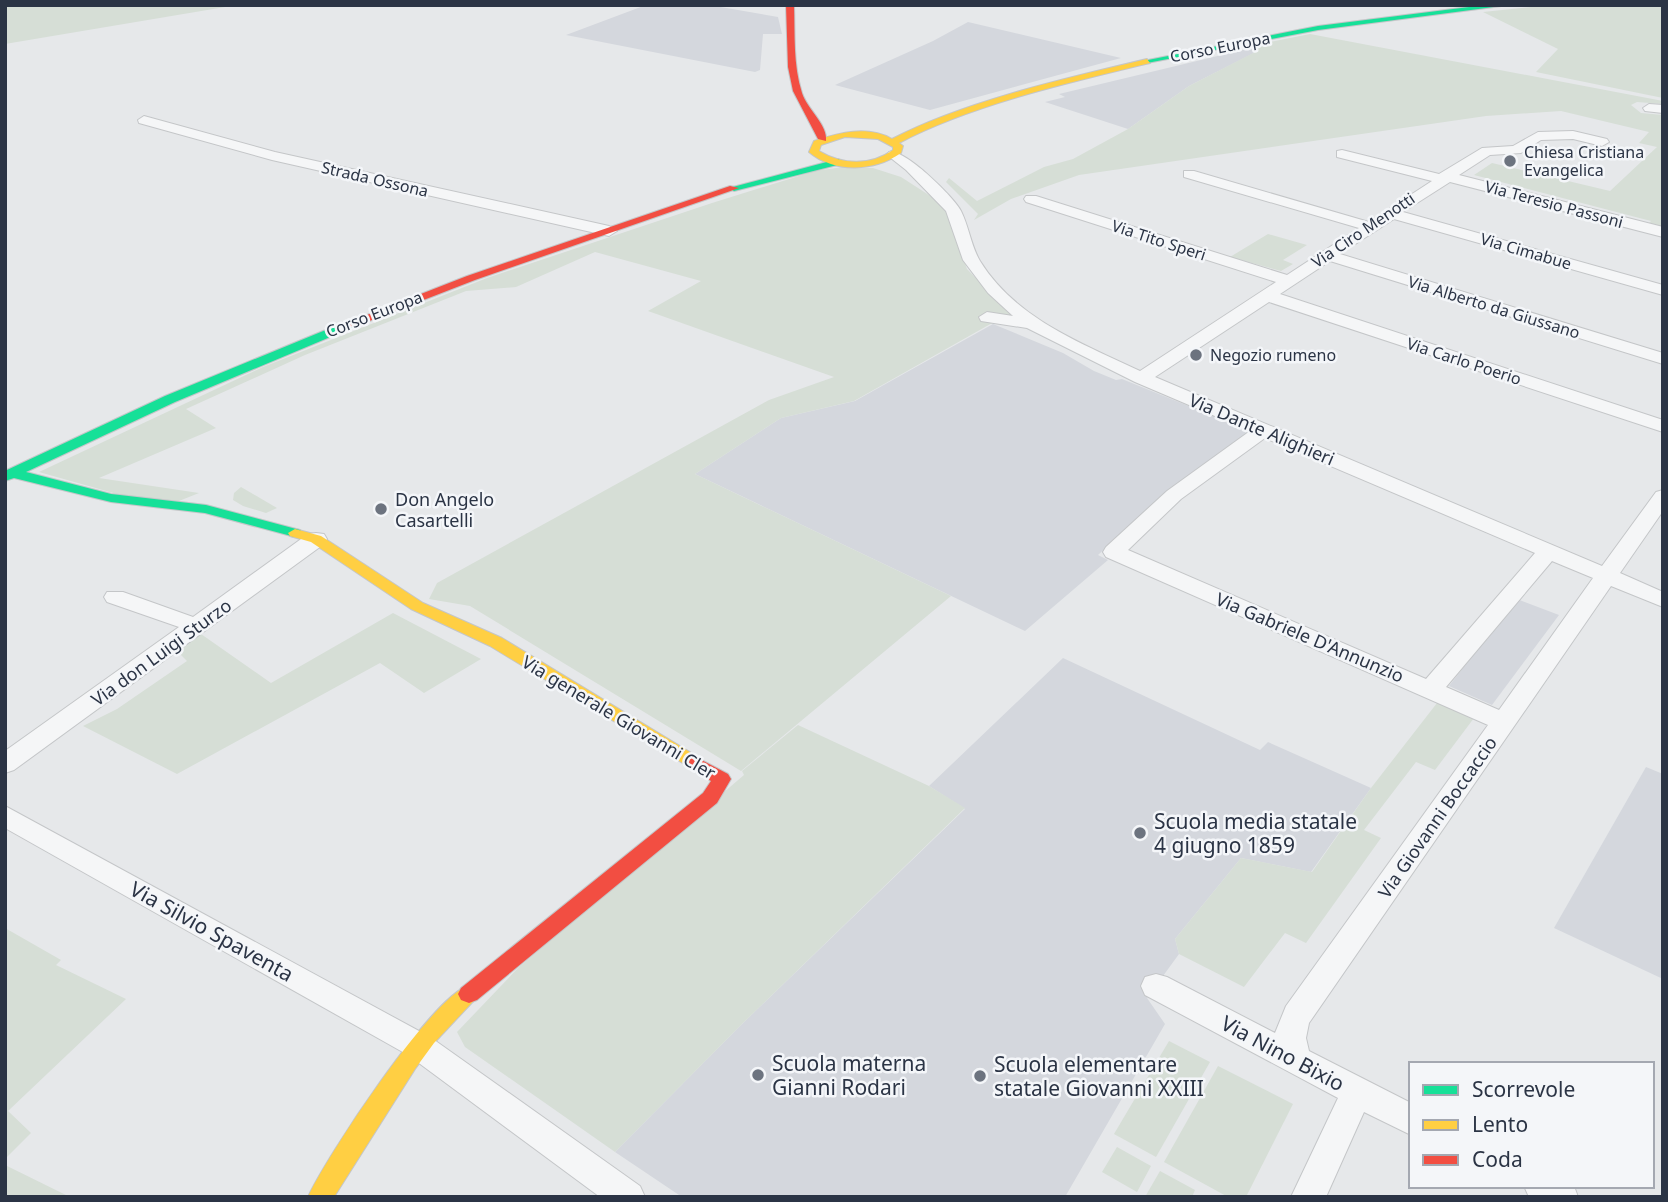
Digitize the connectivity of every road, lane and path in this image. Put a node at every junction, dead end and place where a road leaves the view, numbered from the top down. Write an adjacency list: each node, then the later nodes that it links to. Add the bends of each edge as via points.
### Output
1 (790, 5): 3 (main road, via 795,84)
2 (1505, 5): 5 (main road, Corso Europa, via 1215,47 1046,87)
3 (808, 115): 6 (main road); 8 (main road, via 822,129)
4 (144, 120): 20 (street, Strada Ossona, via 272,156)
5 (942, 121): 6 (main road, Corso Europa); 9 (main road, Corso Europa, via 912,132)
6 (861, 134): 8 (main road, Corso Europa); 9 (main road)
7 (1602, 142): 14 (street, Via Ciro Menotti, via 1573,135 1538,136 1516,150 1487,150)
8 (819, 145): 11 (main road, via 827,160); 16 (main road, Corso Europa, via 793,166)
9 (894, 149): 12 (main road, Corso Europa); 15 (street, Via Dante Alighieri)
10 (1342, 154): 14 (street, Via Teresio Passoni)
11 (838, 162): 12 (main road); 16 (main road, Corso Europa)
12 (876, 162): 15 (street, Via Dante Alighieri)
13 (1189, 174): 19 (street)
14 (1443, 177): 18 (street, Via Ciro Menotti); 21 (street, Via Teresio Passoni)
15 (924, 182): 27 (street, Via Dante Alighieri, via 953,210 971,260 984,278)
16 (755, 183): 20 (main road, Corso Europa)
17 (1031, 200): 23 (street, Via Tito Speri)
18 (1389, 213): 19 (street, Via Ciro Menotti); 24 (street, Via Cimabue)
19 (1368, 226): 22 (street, Via Ciro Menotti)
20 (609, 231): 32 (main road, Corso Europa, via 334,328)
21 (1663, 232)
22 (1326, 255): 23 (street, Via Ciro Menotti); 28 (street, Via Alberto da Giussano)
23 (1287, 281): 25 (street, Via Ciro Menotti)
24 (1663, 290)
25 (1265, 295): 29 (street, Via Ciro Menotti); 30 (street, Via Carlo Poerio)
26 (987, 317): 27 (street)
27 (1032, 324): 29 (street, Via Dante Alighieri)
28 (1663, 359)
29 (1141, 378): 31 (street, Via Dante Alighieri)
30 (1663, 426)
31 (1265, 429): 35 (street, Via Dante Alighieri); 40 (street, Via Gabriele D'Annunzio, via 1174,495 1114,552)
32 (8, 475): 34 (main road, Via generale Giovanni Cler, via 111,498 206,509)
33 (1660, 504): 36 (street, Via Giovanni Boccaccio)
34 (316, 539): 39 (street, Via don Luigi Sturzo); 45 (main road, Via generale Giovanni Cler, via 417,606 496,642 722,779 710,798 454,1006)
35 (1548, 552): 36 (street, Via Dante Alighieri); 40 (street)
36 (1606, 576): 38 (street, Via Dante Alighieri); 41 (street, Via Giovanni Boccaccio)
37 (115, 597): 39 (street)
38 (1663, 600)
39 (198, 626): 42 (street, Via don Luigi Sturzo)
40 (1431, 689): 41 (street, Via Gabriele D'Annunzio)
41 (1504, 722): 46 (street, Via Giovanni Boccaccio, via 1297,1015 1289,1031 1290,1048)
42 (5, 764)
43 (5, 816): 45 (street, Via Silvio Spaventa)
44 (1156, 986): 46 (street, Via Nino Bixio)
45 (419, 1046): 50 (main road, Via generale Giovanni Cler); 51 (street)
46 (1298, 1061): 47 (street, Via Nino Bixio)
47 (1357, 1092): 48 (street, Via Nino Bixio); 52 (street)
48 (1409, 1119)
49 (1545, 1188): 53 (street)
50 (320, 1197)
51 (628, 1197)
52 (1308, 1197)
53 (1561, 1197)

